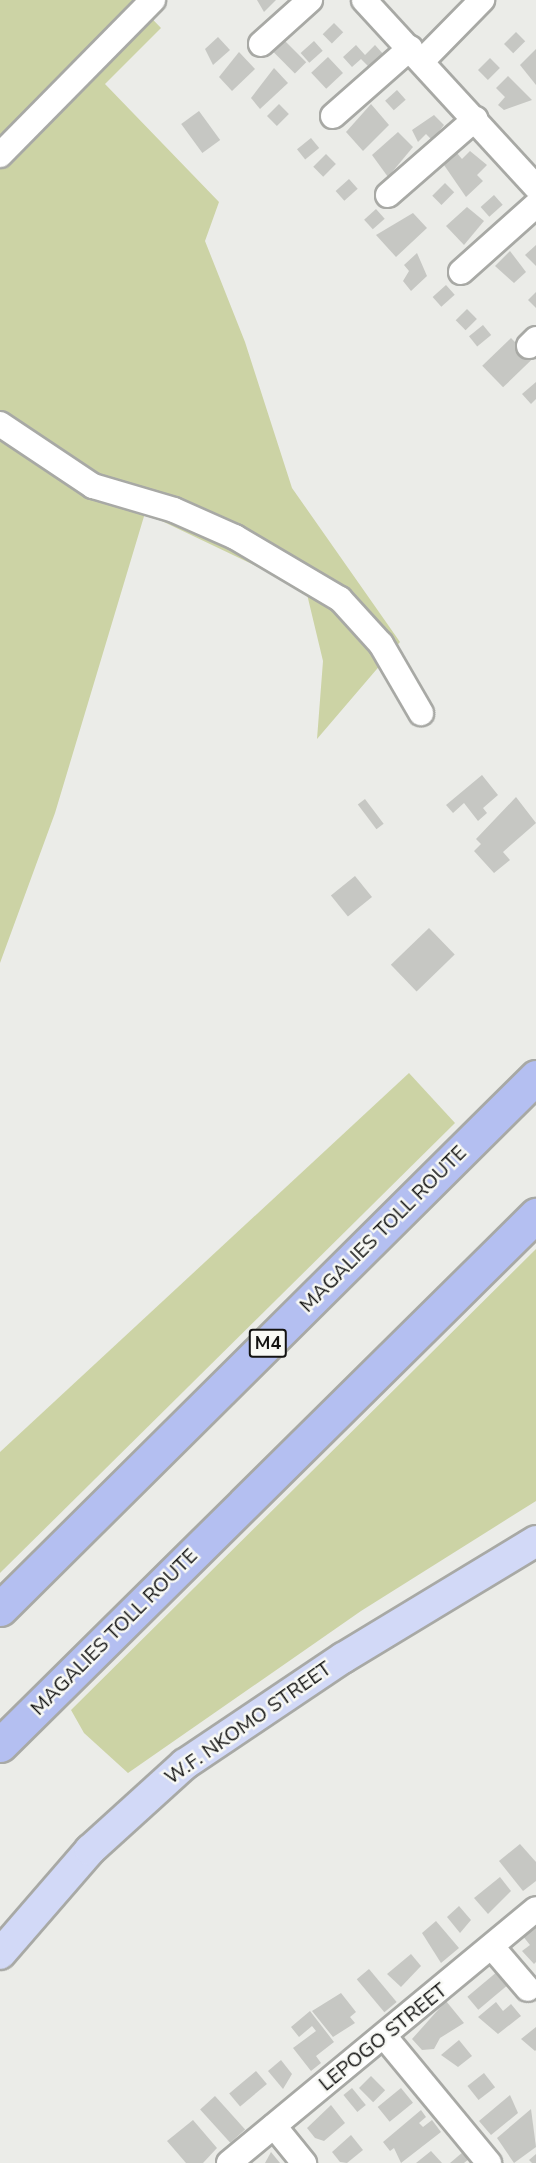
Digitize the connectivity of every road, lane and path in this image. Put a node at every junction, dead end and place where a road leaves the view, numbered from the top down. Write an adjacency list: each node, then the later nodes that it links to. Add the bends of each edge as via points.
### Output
1 (153, 0): 9 (street)
2 (310, 0): 5 (street)
3 (364, 0): 6 (street)
4 (482, 0): 6 (street)
5 (261, 44)
6 (416, 55): 7 (street); 8 (street)
7 (333, 116)
8 (474, 119): 10 (street); 11 (street)
9 (0, 155)
10 (536, 187)
11 (388, 195)
12 (536, 205): 13 (street)
13 (461, 272)
14 (0, 424): 15 (street, via 93,486 174,510 236,537 324,588 360,616)
15 (422, 713)
16 (536, 1077): 19 (highway, MAGALIES TOLL ROUTE / M4)
17 (536, 1215): 20 (highway, MAGALIES TOLL ROUTE)
18 (536, 1540): 23 (main road, W.F. NKOMO STREET, via 343,1658 185,1764 90,1850)
19 (0, 1609)
20 (0, 1745)
21 (536, 1909): 22 (street, LEPOGO STREET)
22 (492, 1947): 24 (street); 25 (street, LEPOGO STREET)
23 (0, 1954)
24 (528, 1989)
25 (384, 2036): 26 (street, LEPOGO STREET); 29 (street)
26 (274, 2126): 27 (street, LEPOGO STREET); 28 (street)
27 (229, 2163)
28 (304, 2163)
29 (489, 2163)

